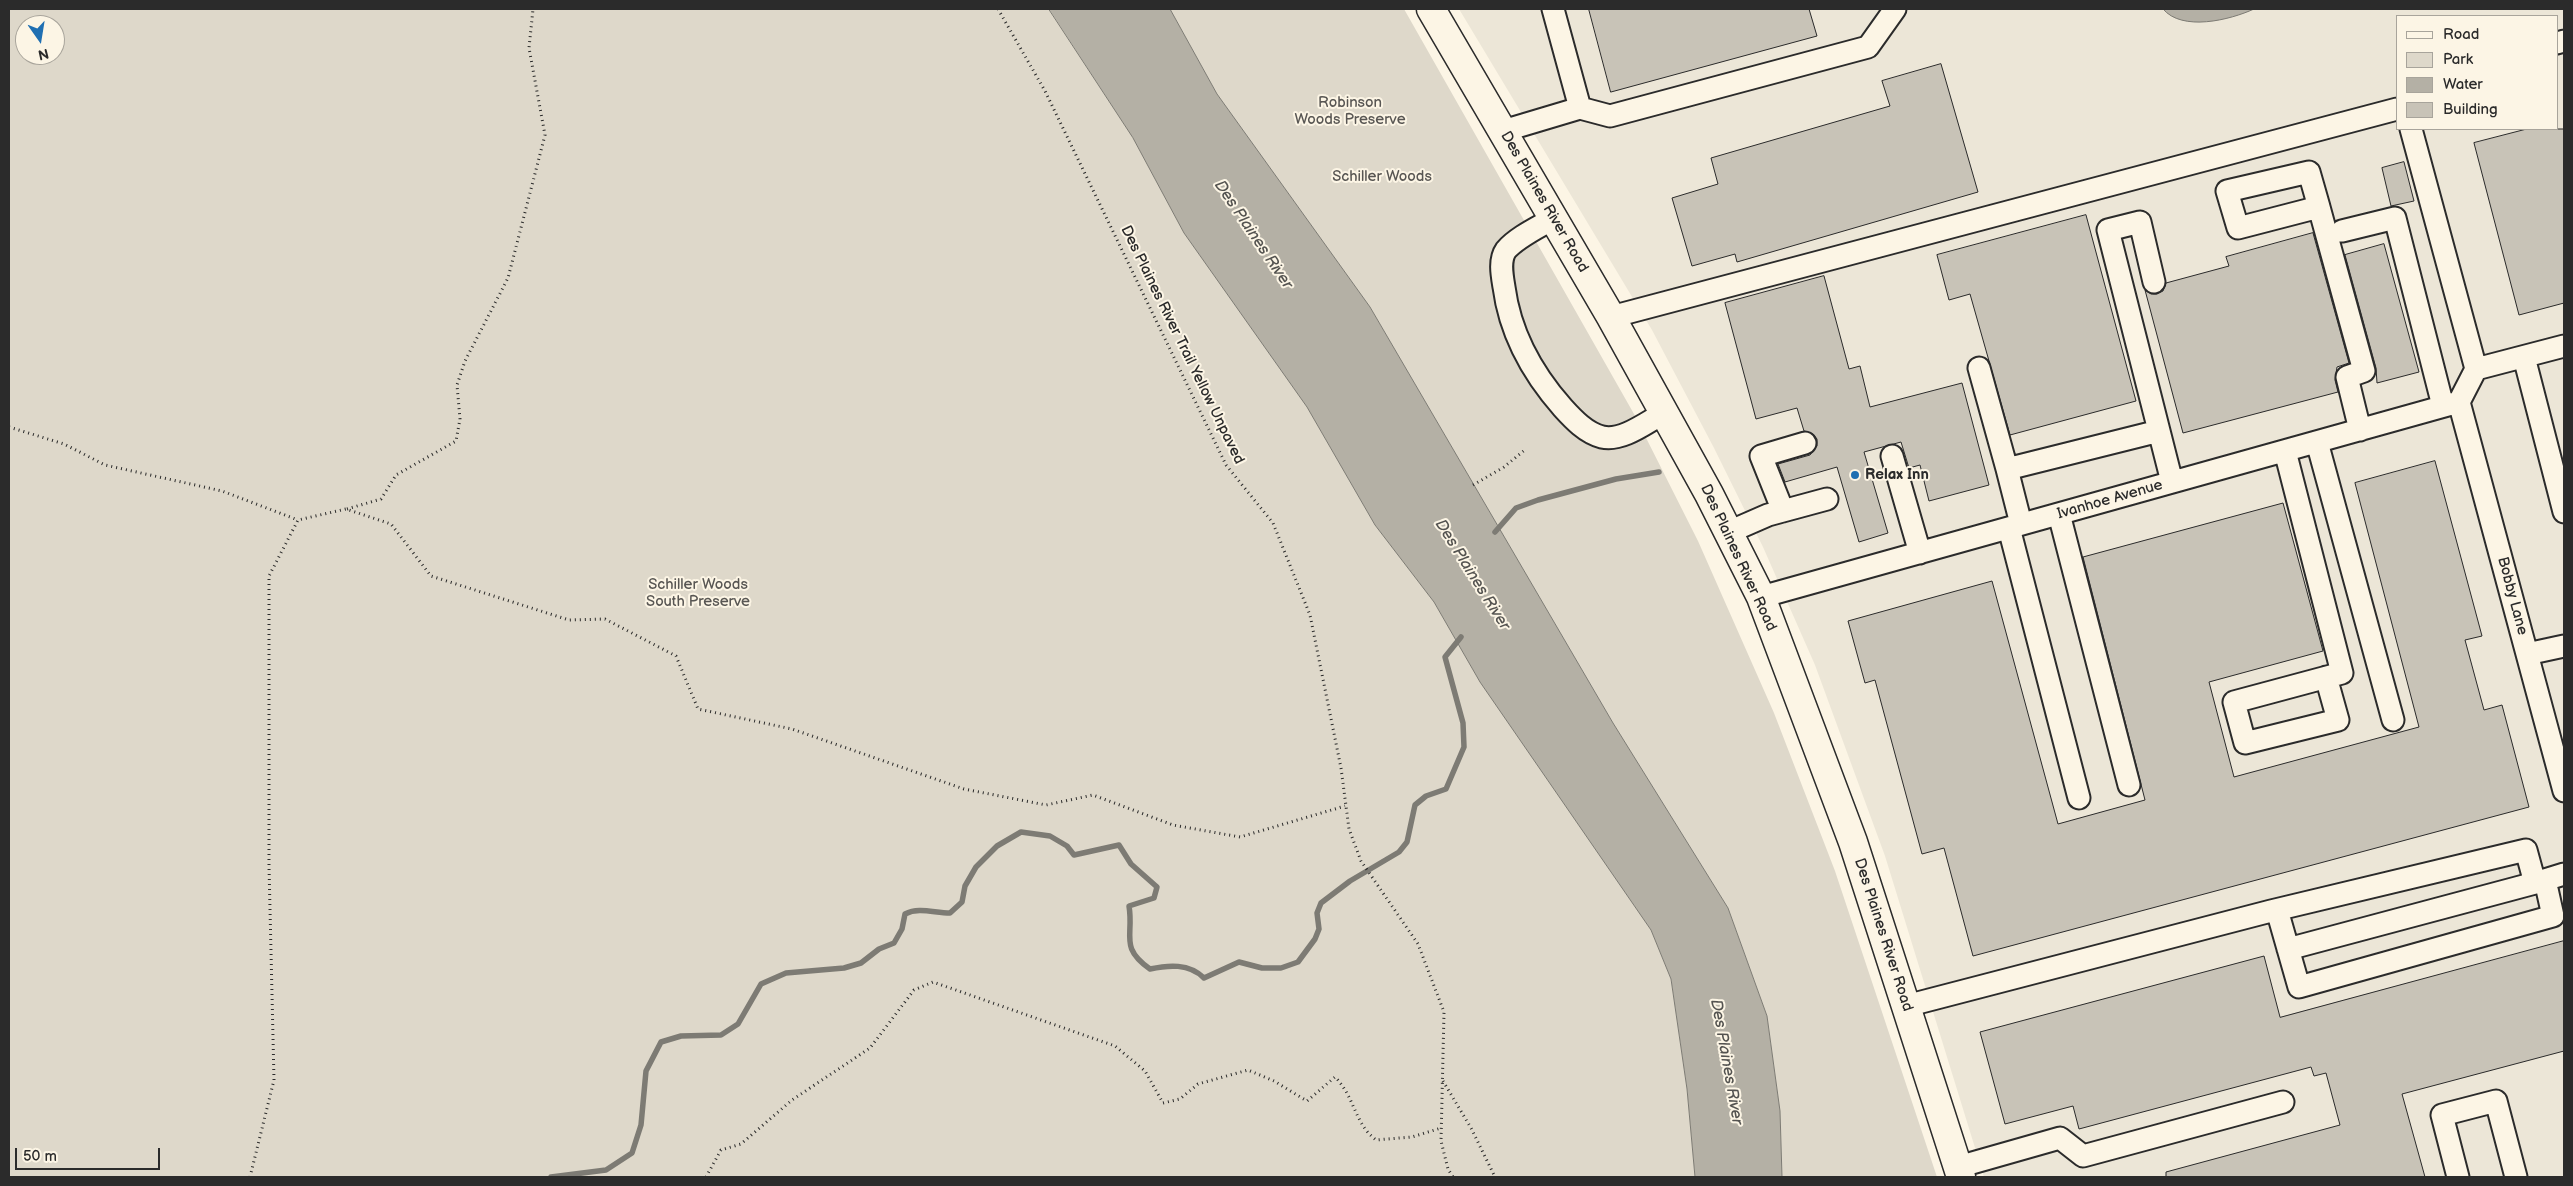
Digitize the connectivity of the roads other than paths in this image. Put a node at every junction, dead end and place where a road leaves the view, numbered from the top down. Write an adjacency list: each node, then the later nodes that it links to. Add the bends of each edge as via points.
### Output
1 (1431, 9): 7 (main road, Des Plaines River Road)
2 (1553, 9): 4 (street)
3 (1895, 9): 4 (street, via 1868,47 1610,116)
4 (1580, 108): 7 (street)
5 (2396, 110): 12 (street)
6 (2411, 130): 16 (street)
7 (1503, 131): 9 (main road, Des Plaines River Road)
8 (2319, 207): 19 (street, via 2364,371 2346,377)
9 (1554, 218): 12 (main road, Des Plaines River Road); 18 (street, via 1506,250 1502,261 1508,307 1524,354 1553,396 1590,433 1603,438 1616,437)
10 (2342, 231): 17 (street, Bobby Lane, via 2396,218)
11 (2154, 282): 20 (street, via 2140,222 2108,230)
12 (1611, 317): 18 (main road, Des Plaines River Road)
13 (2564, 346): 14 (street)
14 (2524, 357): 16 (street); 29 (street)
15 (1979, 368): 25 (street)
16 (2476, 369): 17 (street)
17 (2451, 404): 19 (street, Ivanhoe Avenue); 36 (street, Bobby Lane)
18 (1664, 413): 32 (main road, Des Plaines River Road)
19 (2360, 430): 21 (street, Ivanhoe Avenue)
20 (2159, 431): 25 (street); 26 (street)
21 (2316, 442): 23 (street, Ivanhoe Avenue); 38 (street)
22 (1805, 443): 28 (street, via 1761,456)
23 (2285, 451): 26 (street, Ivanhoe Avenue); 37 (street, via 2342,673)
24 (1892, 456): 33 (street)
25 (2007, 470): 31 (street)
26 (2172, 482): 30 (street, Ivanhoe Avenue)
27 (1827, 500): 28 (street)
28 (1783, 511): 32 (street)
29 (2564, 512)
30 (2059, 514): 31 (street, Ivanhoe Avenue); 39 (street)
31 (2015, 526): 33 (street, Ivanhoe Avenue); 41 (street)
32 (1729, 532): 34 (main road, Des Plaines River Road)
33 (1920, 553): 34 (street, Ivanhoe Avenue)
34 (1760, 598): 45 (main road, Des Plaines River Road, via 1853,842)
35 (2564, 646): 36 (street)
36 (2527, 654): 40 (street, Bobby Lane)
37 (2326, 678): 37 (street, via 2234,702 2245,743 2338,720)
38 (2393, 720)
39 (2129, 785)
40 (2564, 791)
41 (2079, 798)
42 (2548, 879): 43 (street, via 2526,850); 44 (street); 44 (street, via 2553,916 2299,987)
43 (2277, 910): 44 (street); 45 (street)
44 (2288, 949)
45 (1906, 1006): 47 (main road, Des Plaines River Road)
46 (2283, 1102): 47 (street, via 2083,1156 2060,1138)
47 (1959, 1172)
48 (2458, 1177): 49 (street, via 2442,1115 2496,1101)
49 (2516, 1177)

